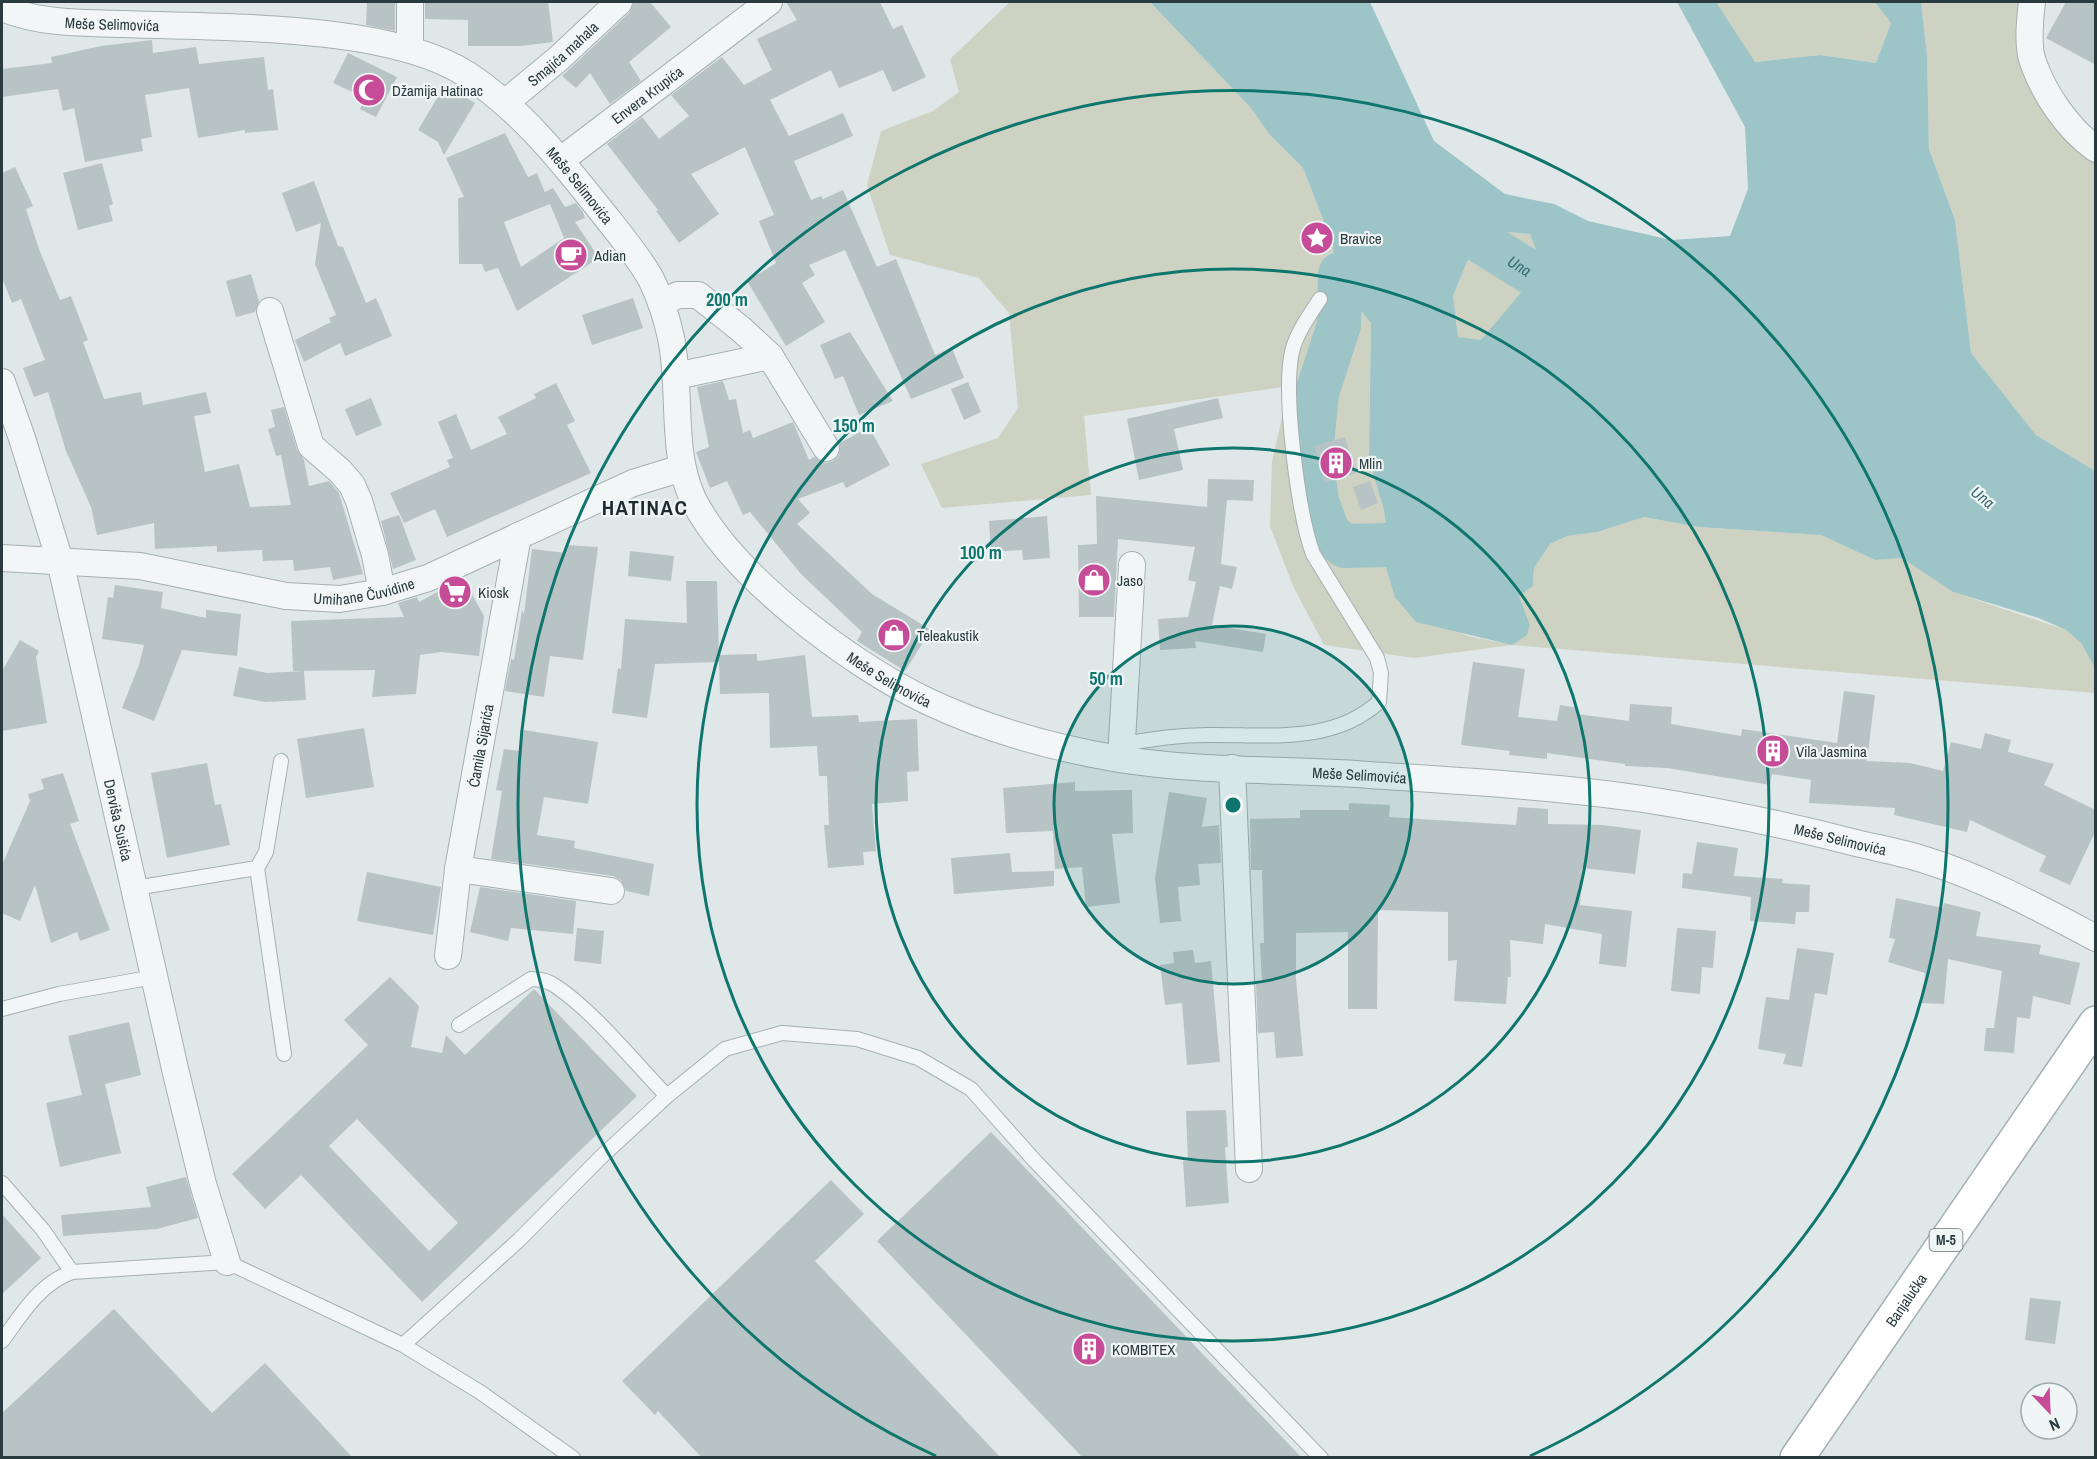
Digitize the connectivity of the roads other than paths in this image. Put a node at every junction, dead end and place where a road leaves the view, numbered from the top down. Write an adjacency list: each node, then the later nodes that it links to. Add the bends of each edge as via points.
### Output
1 (410, 2): 6 (street)
2 (619, 2): 7 (street, Smajića mahala)
3 (769, 2): 9 (street, Envera Krupića)
4 (2032, 2): 8 (street, via 2032,60 2071,129)
5 (2, 8): 6 (street, Meše Selimovića, via 24,17 271,31 351,38)
6 (410, 49): 7 (street, Meše Selimovića, via 446,61)
7 (505, 103): 9 (street, Meše Selimovića)
8 (2096, 148)
9 (561, 160): 11 (street, Meše Selimovića, via 634,255)
10 (1320, 299): 23 (lane, via 1291,355 1289,386 1298,484 1314,554 1377,658 1381,674 1379,702 1357,720 1313,733 1206,735)
11 (661, 303): 13 (street, via 678,295 705,298); 14 (street, Meše Selimovića)
12 (270, 311): 22 (street, via 310,446 351,484 375,555)
13 (770, 356): 14 (street); 16 (street)
14 (676, 376): 17 (street, Meše Selimovića)
15 (2, 382): 20 (street, Derviša Sušića)
16 (826, 448)
17 (682, 468): 18 (street, Umihane Čuvidine, via 633,483); 23 (street, Meše Selimovića, via 692,496 715,534 808,626 860,663 926,701 1000,729 1052,744)
18 (518, 536): 22 (street, Umihane Čuvidine, via 428,578); 27 (street, Ćamila Sijarića)
19 (2, 558): 20 (street, Umihane Čuvidine)
20 (60, 561): 22 (street, Umihane Čuvidine, via 140,566 286,596 340,600); 28 (street, Derviša Sušića)
21 (1132, 565): 23 (street)
22 (382, 592)
23 (1121, 752): 25 (street, Meše Selimovića)
24 (282, 761): 26 (lane, via 266,852)
25 (1232, 768): 30 (street, Meše Selimovića, via 1566,791 1720,812 1926,860 1995,887); 38 (street)
26 (257, 867): 28 (lane); 36 (lane)
27 (458, 869): 29 (street); 31 (street, Ćamila Sijarića)
28 (135, 888): 32 (street, Derviša Sušića)
29 (611, 891)
30 (2096, 938)
31 (448, 956)
32 (154, 977): 33 (lane); 40 (street, Derviša Sušića, via 203,1184)
33 (2, 1009)
34 (2096, 1023): 46 (main road, Banjalučka / M-5)
35 (459, 1025): 37 (lane, via 531,980 543,979 581,1008)
36 (284, 1054)
37 (667, 1096): 43 (lane, via 519,1240); 45 (lane, via 725,1049 782,1033 857,1039 918,1058 971,1089 1034,1160)
38 (1249, 1169)
39 (2, 1184): 41 (lane, via 43,1230)
40 (226, 1262): 41 (lane); 43 (lane)
41 (72, 1272): 42 (lane, via 55,1278 33,1298)
42 (2, 1341)
43 (403, 1345): 44 (lane, via 480,1392)
44 (573, 1458)
45 (1321, 1458)
46 (1797, 1458)

